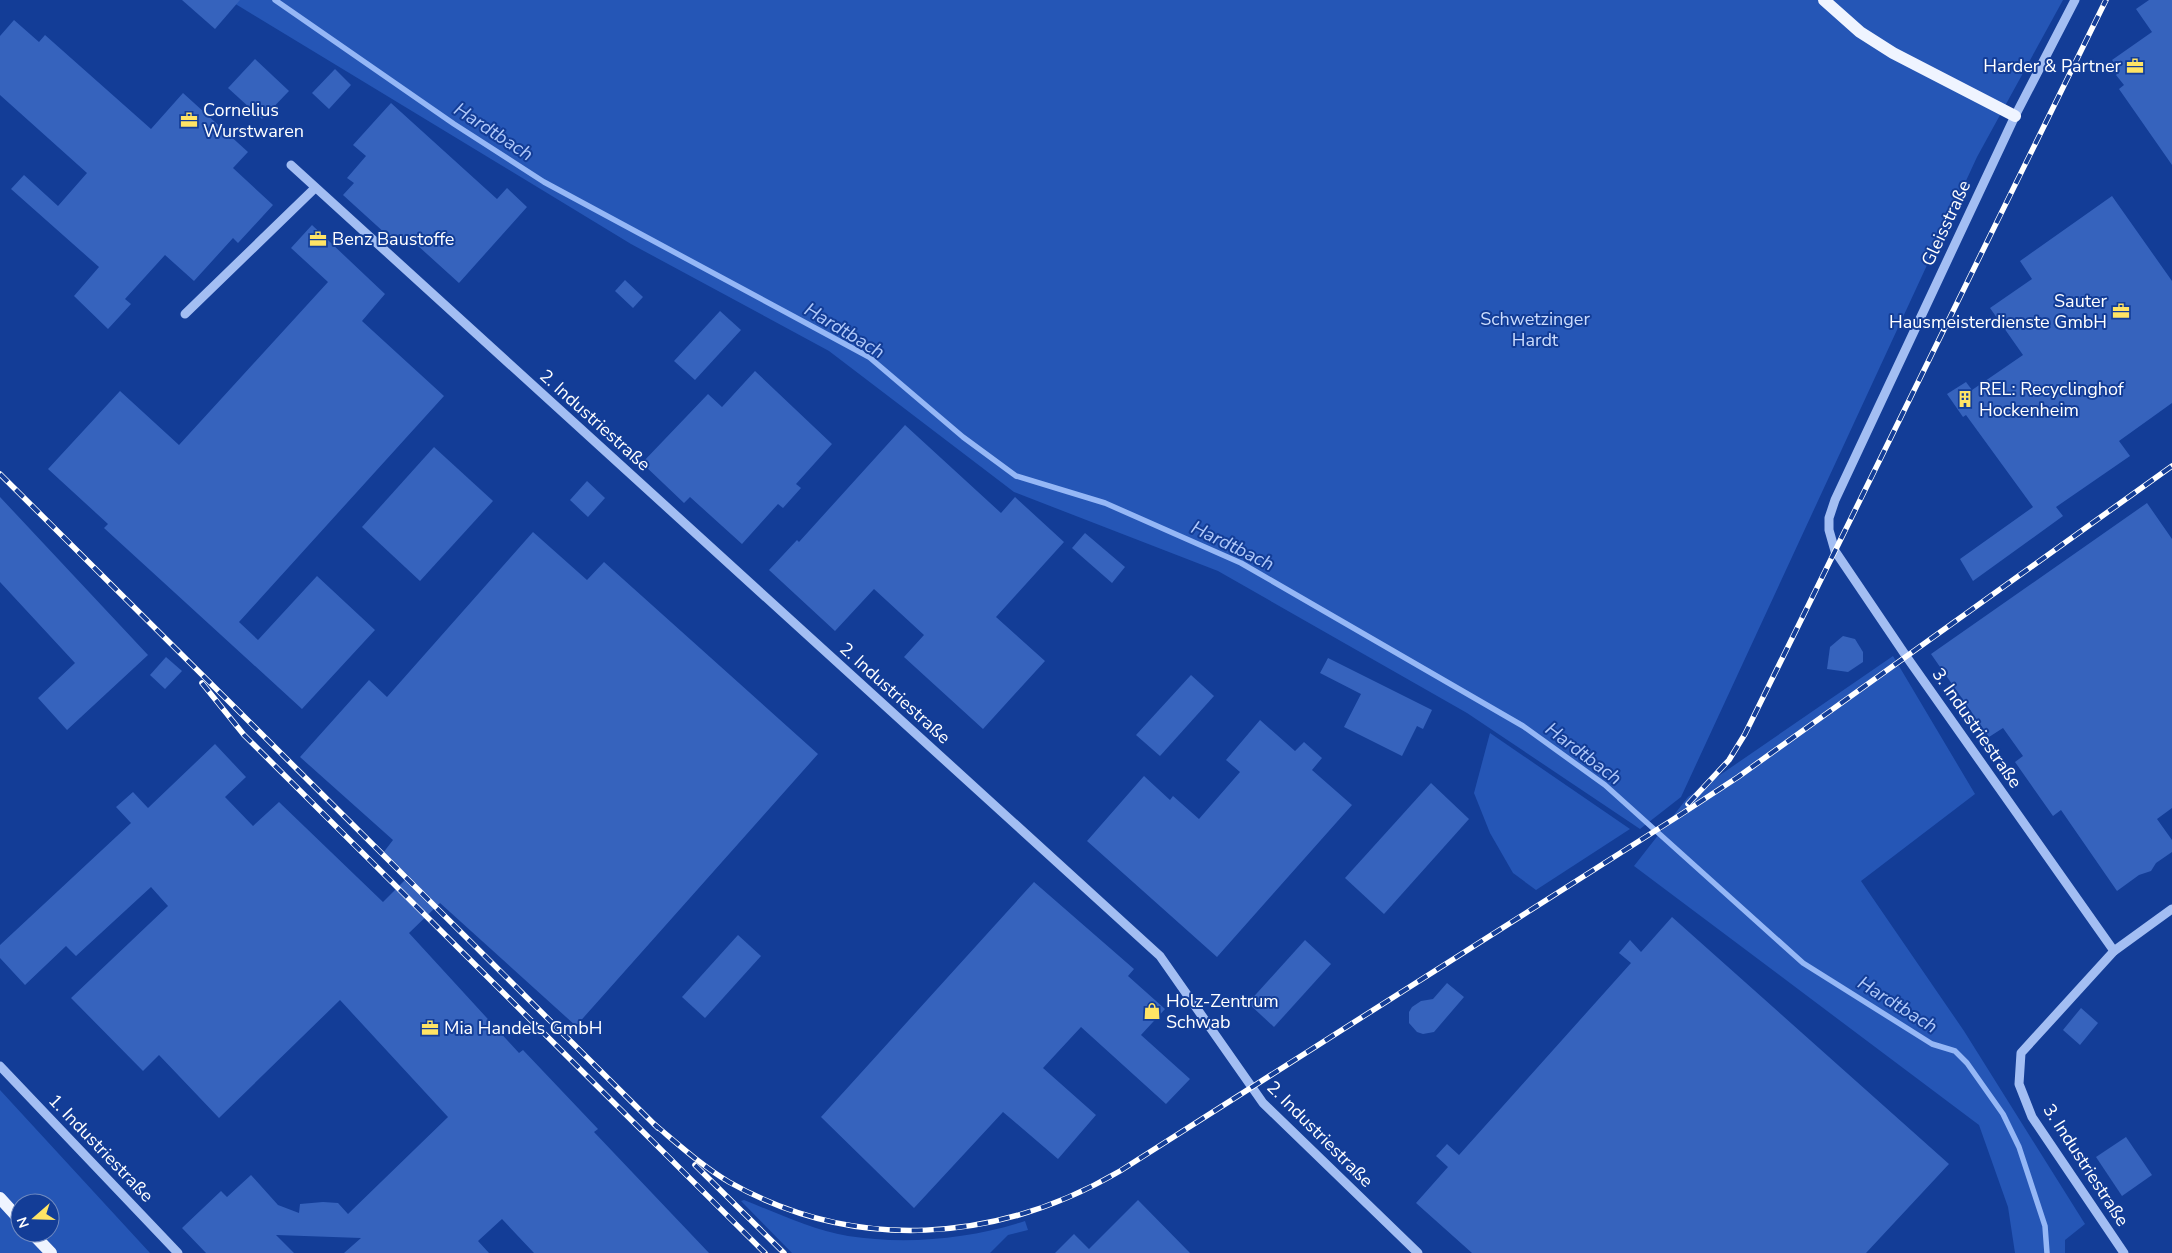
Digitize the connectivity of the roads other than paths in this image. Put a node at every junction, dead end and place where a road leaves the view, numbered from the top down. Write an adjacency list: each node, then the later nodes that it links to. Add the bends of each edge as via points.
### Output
1 (1824, 0): 3 (main road, via 1860,32 1893,53)
2 (2075, 0): 3 (street, Gleisstraße)
3 (2015, 116): 7 (street, Gleisstraße)
4 (290, 165): 5 (street, 2. Industriestraße)
5 (315, 188): 6 (street); 16 (street, 2. Industriestraße, via 1160,956 1263,1103)
6 (185, 314)
7 (1829, 518): 9 (street, 3. Industriestraße, via 1835,551)
8 (2172, 909): 9 (street, 3. Industriestraße)
9 (2114, 951): 17 (street, 3. Industriestraße, via 2021,1053 2019,1084 2032,1117)
10 (0, 1066): 15 (street, 1. Industriestraße)
11 (0, 1198): 12 (main road)
12 (10, 1209)
13 (42, 1243): 14 (main road)
14 (51, 1253)
15 (178, 1253)
16 (1418, 1253)
17 (2124, 1253)

